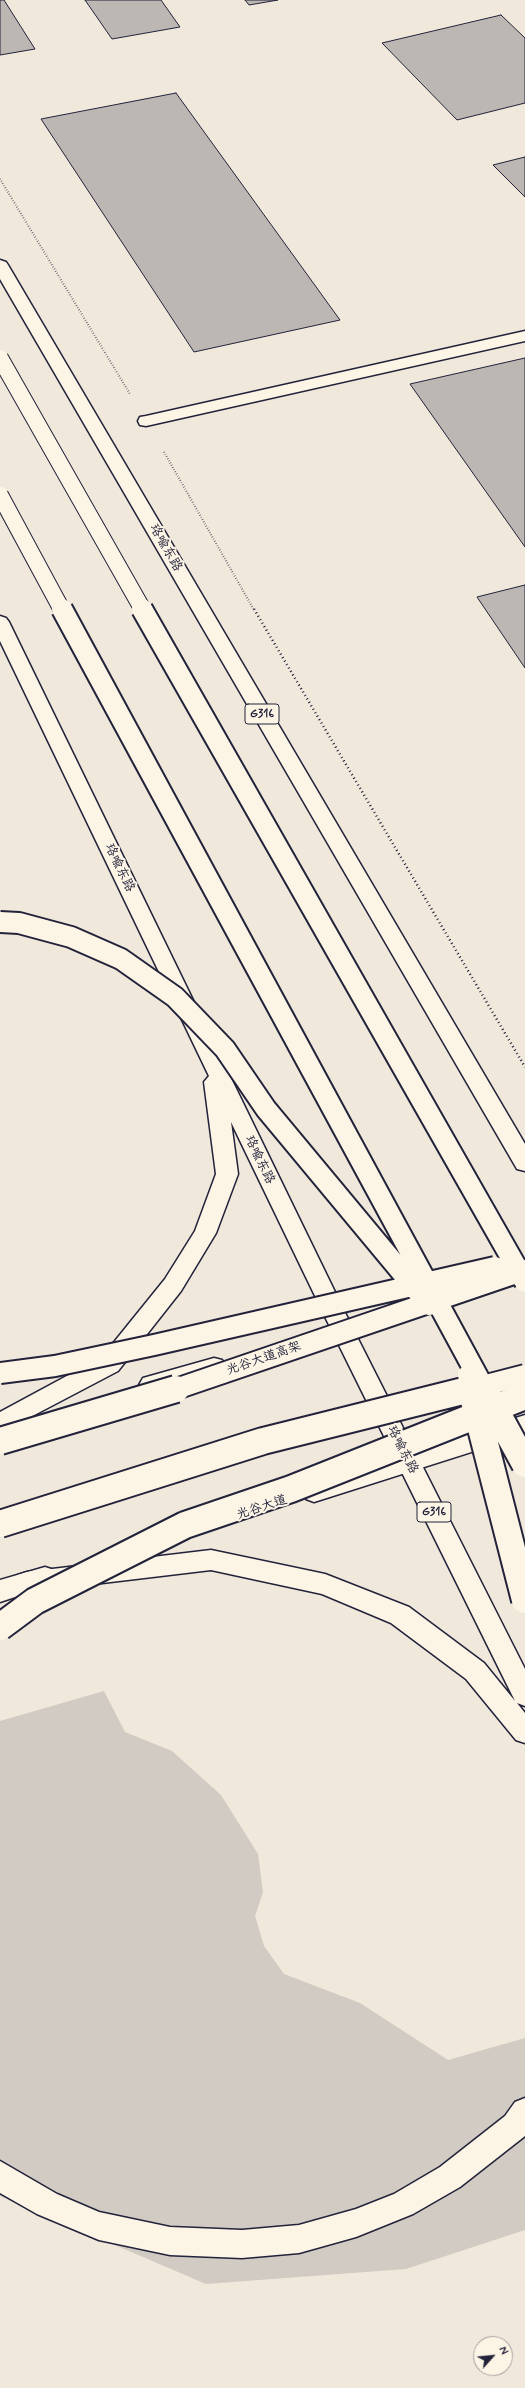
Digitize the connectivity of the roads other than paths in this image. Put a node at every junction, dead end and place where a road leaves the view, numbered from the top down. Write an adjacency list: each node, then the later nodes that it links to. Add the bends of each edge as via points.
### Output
1 (0, 265): 9 (main road, 珞喻东路 / G316)
2 (525, 336): 4 (main road)
3 (0, 358): 15 (main road, bridge)
4 (146, 421)
5 (0, 495): 17 (main road, bridge)
6 (0, 622): 8 (main road, 珞喻东路 / G316)
7 (0, 922): 17 (main road, bridge, via 19,923 71,937 121,959 175,997 225,1050 266,1109)
8 (213, 1064): 16 (main road, 珞喻东路 / G316); 21 (main road, via 227,1174 205,1233 173,1285 110,1364)
9 (508, 1134): 10 (main road); 11 (main road, 珞喻东路 / G316)
10 (525, 1148)
11 (525, 1163)
12 (525, 1260): 18 (main road, bridge, via 154,1345 55,1366)
13 (525, 1270): 24 (main road, 光谷大道高架, bridge, via 175,1389)
14 (525, 1273): 16 (main road)
15 (525, 1282)
16 (342, 1329): 23 (main road); 25 (main road, 珞喻东路 / G316)
17 (460, 1344): 26 (main road, bridge); 30 (main road, bridge)
18 (0, 1373)
19 (525, 1375): 27 (main road, bridge, via 263,1441)
20 (525, 1396): 31 (main road, bridge, via 291,1489 185,1526 35,1601)
21 (0, 1423)
22 (525, 1425): 25 (main road, 光谷大道)
23 (0, 1429)
24 (0, 1442)
25 (408, 1462): 28 (main road, 光谷大道); 32 (main road, 珞喻东路 / G316)
26 (525, 1464)
27 (0, 1524)
28 (27, 1582): 29 (main road, 光谷大道); 33 (main road, via 211,1560 261,1568 325,1584 400,1615 475,1671)
29 (0, 1591)
30 (525, 1600)
31 (0, 1627)
32 (525, 1695)
33 (525, 1732)
34 (525, 2112): 35 (main road, via 515,2126 450,2178 410,2200 356,2223 299,2239 242,2244 170,2241 99,2226 47,2204)
35 (0, 2175)

